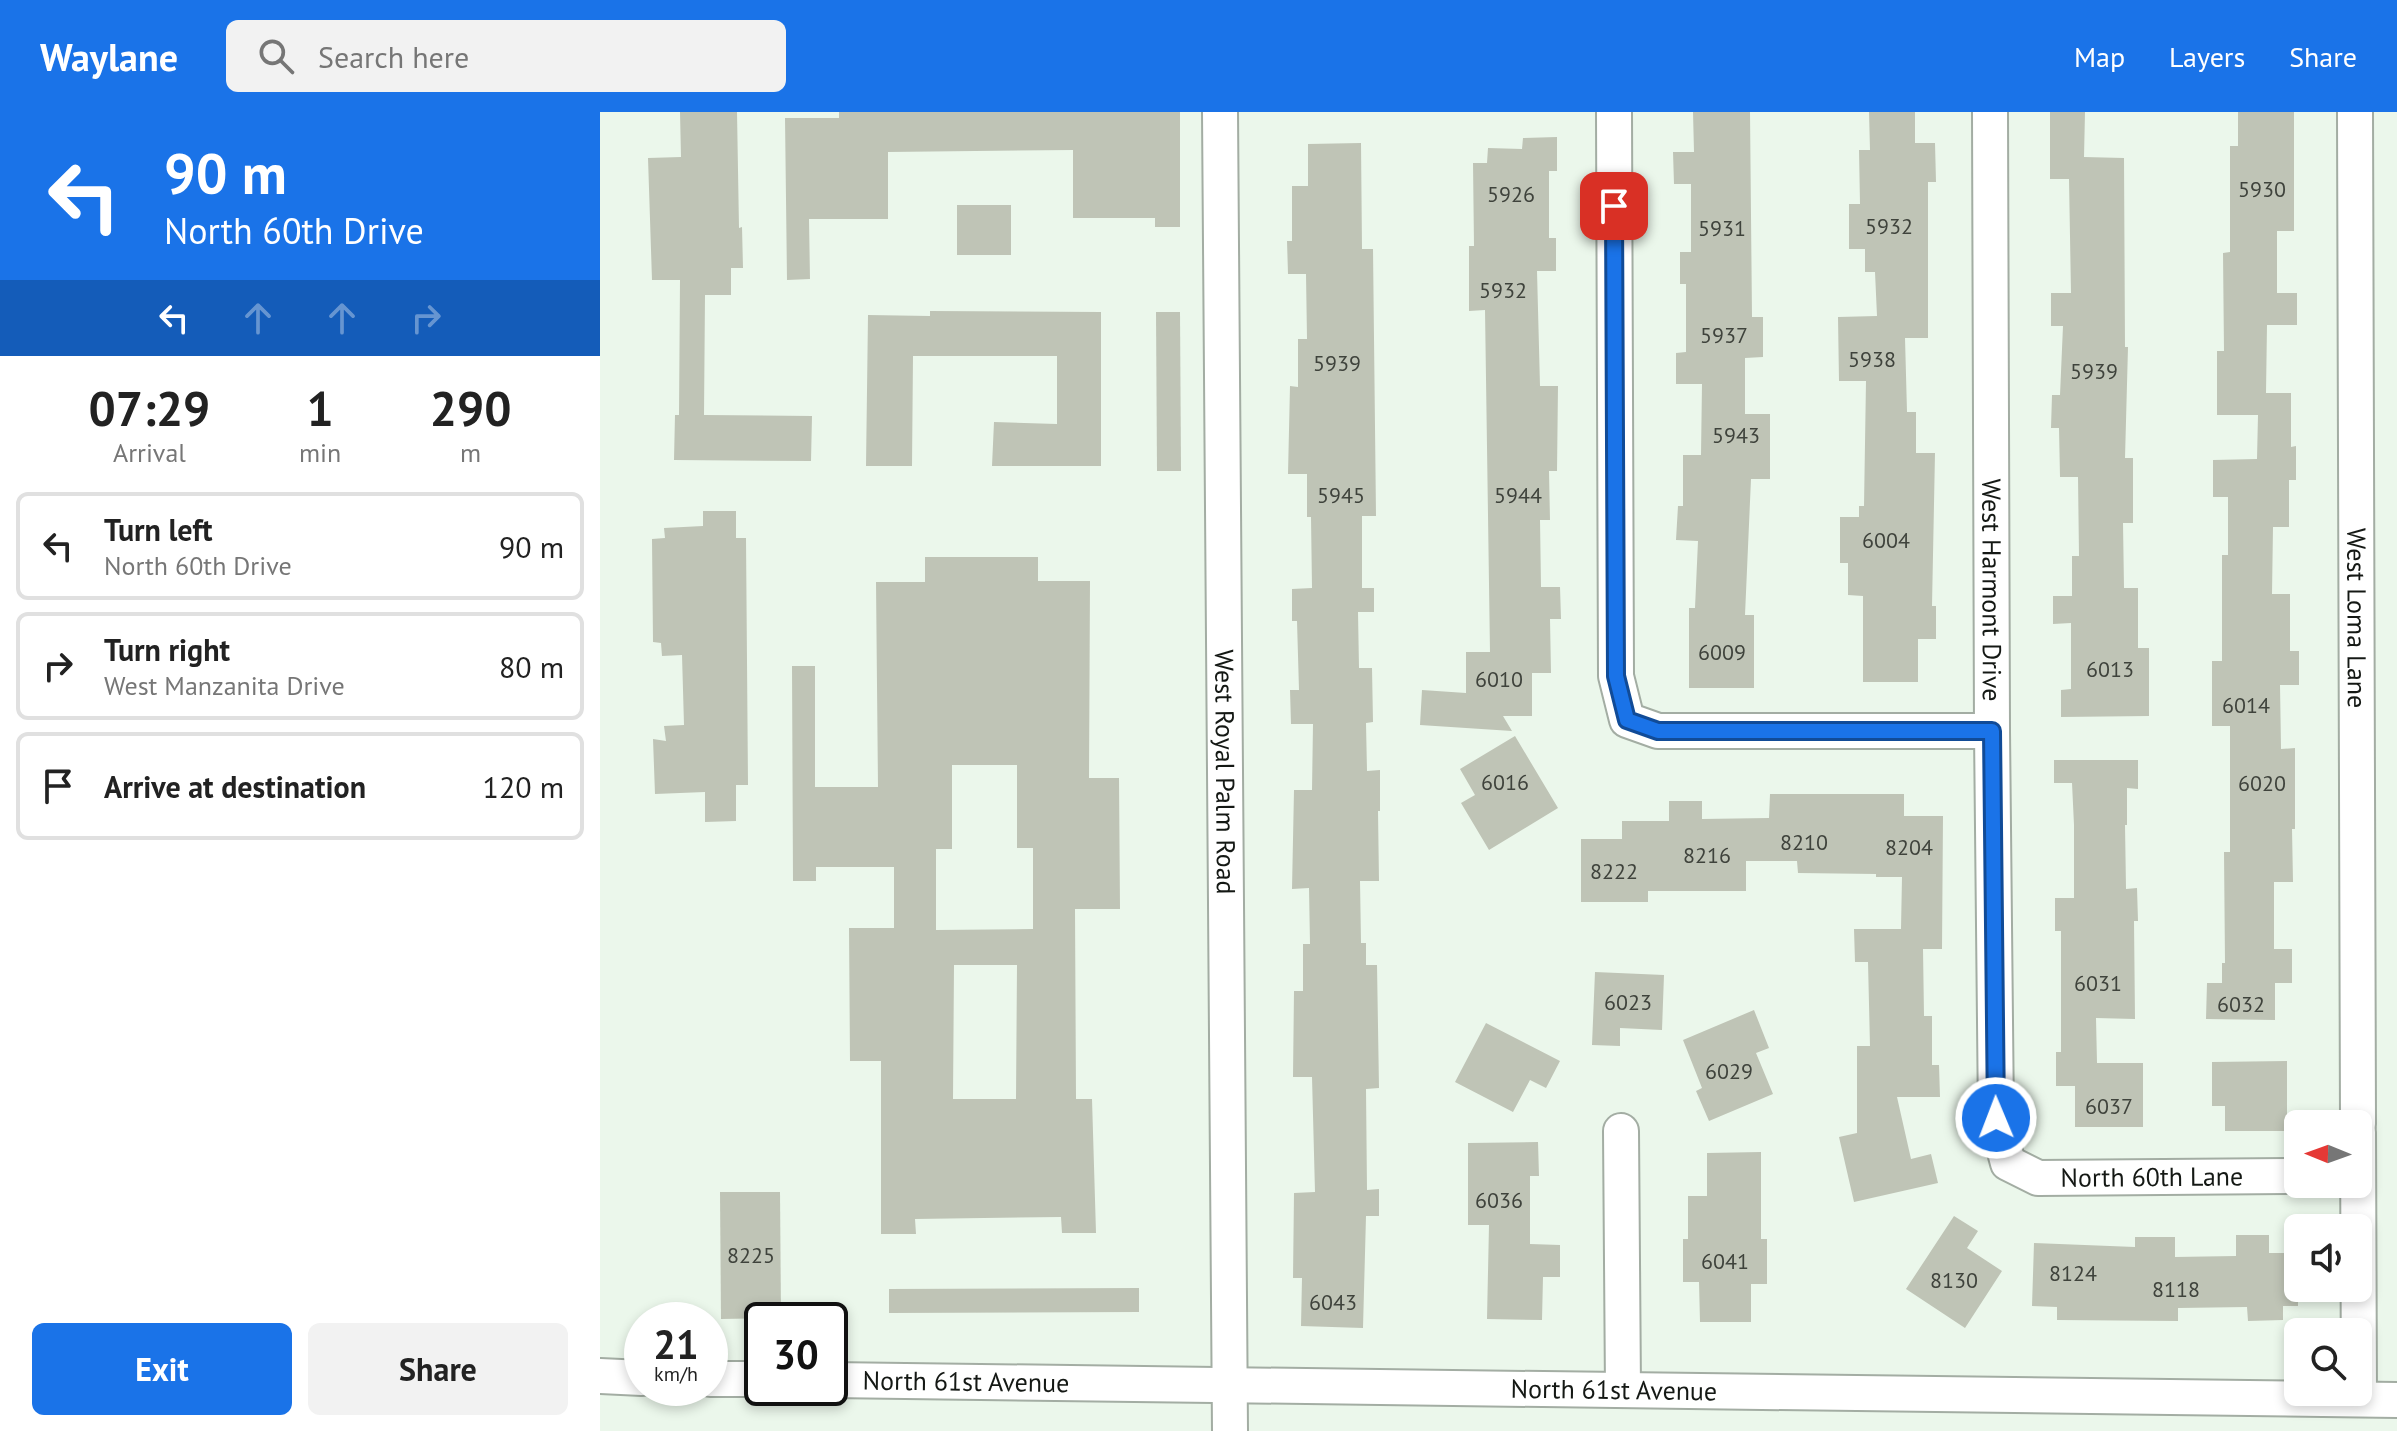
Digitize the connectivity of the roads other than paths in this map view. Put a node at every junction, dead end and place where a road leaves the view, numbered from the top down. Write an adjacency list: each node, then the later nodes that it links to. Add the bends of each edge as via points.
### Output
1 (1220, 112): 15 (street, West Royal Palm Road)
2 (1614, 112): 5 (street, via 1616,676 1627,720 1658,731)
3 (1990, 112): 5 (street, West Harmont Drive)
4 (2355, 112): 6 (street, West Loma Lane)
5 (1992, 731): 8 (street, West Harmont Drive, via 1996,1118)
6 (2358, 1110)
7 (1621, 1131): 16 (street)
8 (2008, 1163): 9 (street, North 60th Lane, via 2038,1178)
9 (2284, 1176)
10 (2358, 1198): 11 (street)
11 (2359, 1318)
12 (600, 1376): 13 (street)
13 (624, 1377)
14 (848, 1380): 15 (street, North 61st Avenue)
15 (1230, 1386): 16 (street, North 61st Avenue); 20 (street, West Royal Palm Road)
16 (1623, 1390): 17 (street, North 61st Avenue)
17 (2284, 1398)
18 (2372, 1399): 19 (street, North 61st Avenue)
19 (2397, 1400)
20 (1230, 1431)

